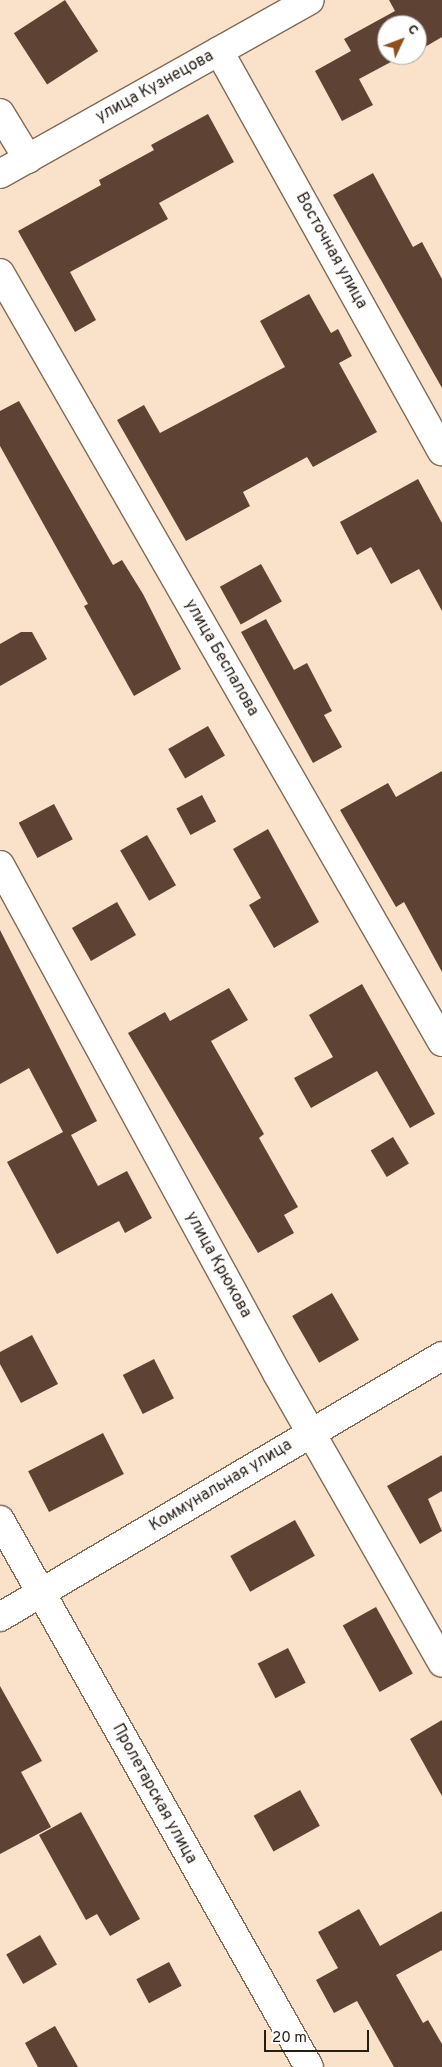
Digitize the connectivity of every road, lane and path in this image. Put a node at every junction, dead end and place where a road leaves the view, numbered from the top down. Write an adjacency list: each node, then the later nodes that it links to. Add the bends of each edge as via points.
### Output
1 (310, 0): 2 (street, улица Кузнецова)
2 (219, 51): 4 (street, улица Кузнецова); 7 (street, Восточная улица)
3 (0, 113): 4 (street)
4 (28, 158): 5 (street, улица Кузнецова)
5 (0, 174)
6 (0, 273): 9 (street, улица Беспалова)
7 (442, 451)
8 (0, 865): 11 (street, улица Крюкова)
9 (442, 1042)
10 (442, 1356): 11 (street, Коммунальная улица)
11 (311, 1433): 13 (street, Коммунальная улица); 15 (street, улица Крюкова)
12 (0, 1520): 13 (street, Пролетарская улица)
13 (41, 1593): 14 (street, Коммунальная улица); 16 (street, Пролетарская улица)
14 (0, 1617)
15 (442, 1663)
16 (309, 2067)

